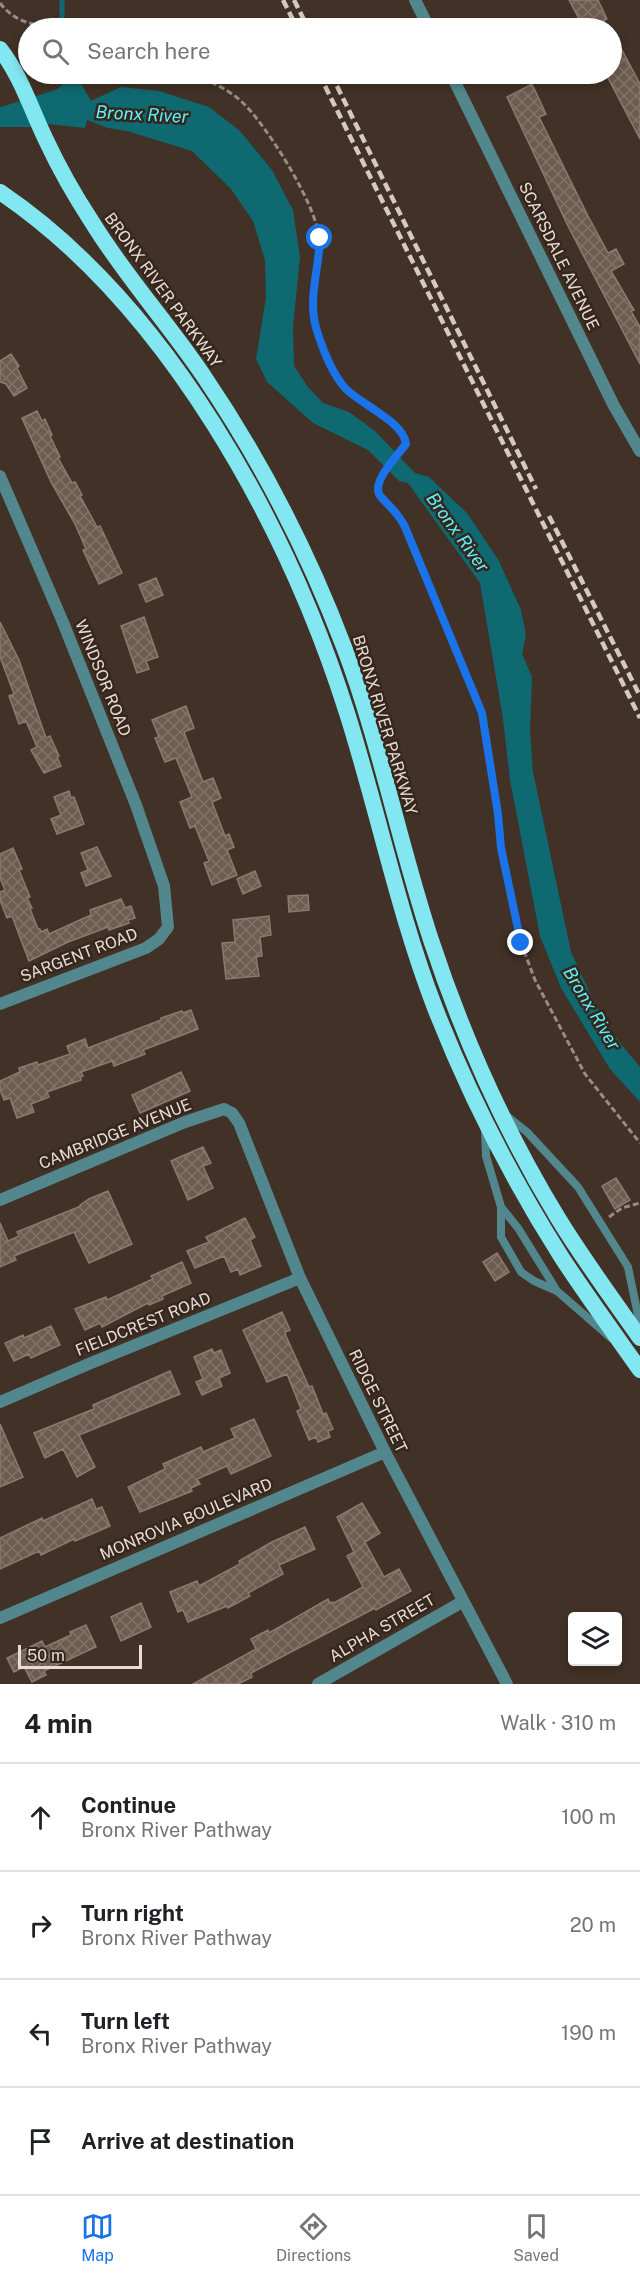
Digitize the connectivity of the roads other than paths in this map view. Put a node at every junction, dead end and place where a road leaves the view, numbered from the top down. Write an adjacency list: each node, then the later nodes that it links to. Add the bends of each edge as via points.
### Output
1 (415, 0): 2 (street)
2 (424, 18)
3 (0, 49): 4 (highway, BRONX RIVER PARKWAY)
4 (18, 79)
5 (20, 84): 12 (highway, BRONX RIVER PARKWAY, via 94,227 220,401 309,563 345,648 364,706 441,970)
6 (456, 84): 8 (street, SCARSDALE AVENUE, via 614,406)
7 (0, 192): 13 (highway, BRONX RIVER PARKWAY, via 72,248 136,316 206,413 267,520 329,658 416,954)
8 (640, 451)
9 (0, 476): 10 (street, WINDSOR ROAD, via 136,805)
10 (165, 896): 11 (street, SARGENT ROAD, via 168,927 146,948)
11 (0, 1004)
12 (500, 1110): 19 (lane, via 527,1132 578,1187 628,1267); 20 (highway, BRONX RIVER PARKWAY, via 558,1218)
13 (484, 1119): 16 (lane, via 486,1156); 21 (highway, BRONX RIVER PARKWAY, via 546,1232)
14 (239, 1123): 15 (street, CAMBRIDGE AVENUE, via 224,1109); 17 (street, RIDGE STREET)
15 (0, 1200)
16 (501, 1207): 18 (lane); 18 (lane, via 501,1237 521,1272)
17 (300, 1278): 23 (street, FIELDCREST ROAD); 24 (street, RIDGE STREET)
18 (557, 1291): 21 (lane)
19 (640, 1326)
20 (640, 1338)
21 (628, 1354): 22 (highway, BRONX RIVER PARKWAY)
22 (640, 1370)
23 (0, 1402)
24 (385, 1452): 25 (street, RIDGE STREET); 26 (street, MONROVIA BOULEVARD)
25 (462, 1602): 27 (street, ALPHA STREET); 28 (street, RIDGE STREET)
26 (0, 1618)
27 (318, 1684)
28 (507, 1684)

